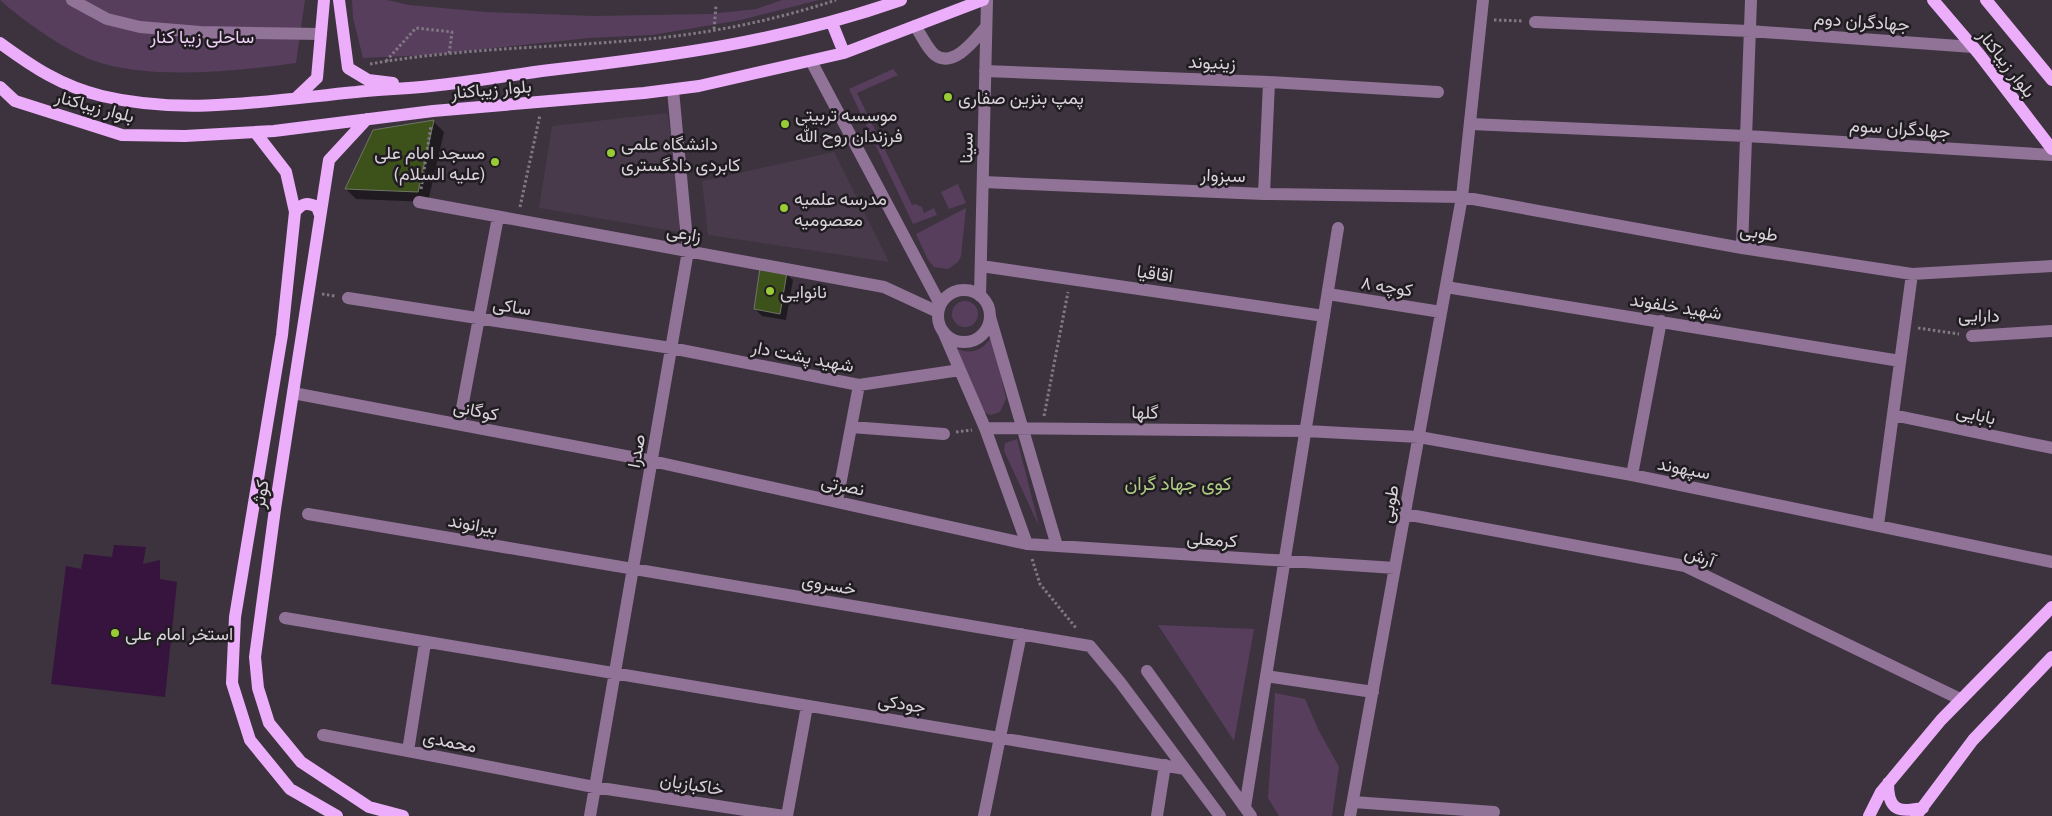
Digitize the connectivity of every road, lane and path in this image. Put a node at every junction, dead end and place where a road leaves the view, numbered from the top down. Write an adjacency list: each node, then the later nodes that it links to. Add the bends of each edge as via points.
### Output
1 (72, 0): 20 (street, via 107,18 140,27 200,32)
2 (324, 0): 20 (main road)
3 (338, 0): 27 (main road)
4 (836, 0): 18 (path)
5 (900, 0): 15 (main road, بلوار زیباکنار)
6 (982, 0): 16 (main road, بلوار زیباکنار)
7 (987, 0): 17 (street, سینا)
8 (1483, 0): 13 (street, طوبی)
9 (1751, 0): 19 (street)
10 (1933, 0): 22 (main road, بلوار زیباکنار)
11 (1986, 0): 29 (main road, بلوار زیباکنار)
12 (716, 6): 18 (path)
13 (1481, 20): 14 (path); 41 (street, طوبی)
14 (1535, 22): 19 (street)
15 (832, 23): 23 (main road); 32 (main road, بلوار زیباکنار, via 739,44)
16 (915, 26): 17 (street, via 935,55 944,58 956,56); 23 (main road, بلوار زیباکنار)
17 (986, 27): 28 (street, سینا)
18 (714, 30): 24 (path, via 657,38)
19 (1750, 31): 22 (street, جهادگران دوم); 43 (street)
20 (320, 34): 36 (main road, via 317,78)
21 (0, 43): 36 (main road, بلوار زیباکنار, via 44,74 101,96 155,105 232,104)
22 (1973, 47): 44 (main road, بلوار زیباکنار)
23 (844, 53): 26 (main road, بلوار زیباکنار)
24 (449, 55): 25 (path); 25 (path, via 452,32 416,28)
25 (386, 61): 27 (path)
26 (811, 61): 33 (main road, بلوار زیباکنار, via 752,76); 66 (street)
27 (348, 68): 32 (main road, via 368,80)
28 (985, 71): 30 (street, زینیوند); 46 (street, سینا)
29 (2052, 80)
30 (1268, 82): 34 (street, زینیوند); 47 (street)
31 (0, 87): 37 (main road, بلوار زیباکنار)
32 (428, 87): 36 (main road, بلوار زیباکنار)
33 (673, 90): 38 (main road, بلوار زیباکنار); 56 (street, صدرا)
34 (1438, 92)
35 (0, 97): 37 (street)
36 (297, 97)
37 (15, 101): 42 (main road, بلوار زیباکنار, via 122,135)
38 (542, 102): 39 (main road, بلوار زیباکنار); 53 (path)
39 (433, 111): 40 (main road, بلوار زیباکنار); 49 (path)
40 (367, 119): 42 (main road, بلوار زیباکنار); 51 (main road, کوثر, via 329,160)
41 (1471, 124): 43 (street, جهادگران سوم); 48 (street, طوبی)
42 (255, 132): 50 (main road, کوثر, via 286,172)
43 (1746, 136): 45 (street, جهادگران سوم); 55 (street)
44 (2052, 149)
45 (2052, 155)
46 (983, 182): 47 (street, سبزوار); 57 (street, سینا)
47 (1264, 194): 48 (street, سبزوار)
48 (1462, 198): 55 (street, طوبی); 61 (street, طوبی)
49 (419, 202): 52 (street, زارعی)
50 (295, 212): 51 (main road, via 300,205 309,203 317,207); 93 (main road, کوثر, via 282,335)
51 (320, 215): 62 (main road, کوثر)
52 (498, 217): 53 (street, زارعی); 70 (street)
53 (517, 220): 56 (street, زارعی)
54 (1338, 228): 63 (street)
55 (1742, 248): 59 (street, طوبی)
56 (688, 251): 66 (street, زارعی, via 884,287); 76 (street, صدرا)
57 (981, 266): 60 (street, اقاقیا); 64 (street, سینا)
58 (2052, 266): 59 (street, طوبی)
59 (1912, 274): 72 (street)
60 (1071, 279): 68 (street, اقاقیا); 86 (path)
61 (1446, 287): 67 (street, طوبی); 71 (street, شهید خلفوند)
62 (309, 292): 65 (path); 80 (main road, کوثر)
63 (1328, 294): 67 (street, کوچه ۸); 68 (street)
64 (980, 296): 66 (street, via 963,290 954,292); 69 (street, via 987,304)
65 (348, 298): 70 (street, ساکی)
66 (939, 308): 73 (street, via 938,322)
67 (1441, 312): 89 (street, طوبی)
68 (1324, 316): 87 (street)
69 (990, 317): 73 (street, via 981,335 971,340 956,340); 85 (street)
70 (479, 318): 76 (street, ساکی); 82 (street)
71 (1660, 321): 77 (street, شهید خلفوند); 92 (street)
72 (1905, 326): 75 (path, دارایی); 77 (street)
73 (943, 331): 78 (street)
74 (2052, 331): 75 (street, دارایی)
75 (1972, 336)
76 (670, 348): 79 (street, شهید پشت دار); 91 (street, صدرا)
77 (1900, 361): 81 (street)
78 (960, 370): 79 (street, شهید پشت دار); 84 (street)
79 (859, 385): 83 (street)
80 (293, 393): 82 (street, کوگانی); 94 (main road, کوثر)
81 (1893, 415): 90 (street, بابایی); 98 (street)
82 (459, 424): 91 (street, کوگانی)
83 (851, 427): 88 (street); 95 (street)
84 (985, 428): 85 (street, گلها); 88 (path); 99 (street)
85 (1021, 428): 86 (street, گلها); 100 (street)
86 (1042, 428): 87 (street, گلها)
87 (1306, 430): 89 (street, سپهوند); 101 (street)
88 (944, 434)
89 (1419, 437): 92 (street, سپهوند); 97 (street, طوبی)
90 (2052, 448)
91 (652, 461): 95 (street, نصرتی); 104 (street, صدرا)
92 (1632, 475): 98 (street, سپهوند)
93 (258, 480): 94 (main road); 128 (main road, کوثر, via 235,616 232,683 250,740 290,789)
94 (279, 483): 129 (main road, کوثر, via 255,657 258,688 269,723 300,762 369,807)
95 (837, 501): 99 (street, نصرتی)
96 (308, 514): 104 (street, بیرانوند)
97 (1405, 514): 103 (street, طوبی); 115 (street, آرش, via 1685,566)
98 (1878, 525): 102 (street, سپهوند)
99 (1027, 544): 100 (street, کرمعلی); 109 (path, via 1040,584)
100 (1057, 546): 101 (street, کرمعلی)
101 (1285, 561): 103 (street, کرمعلی); 113 (street)
102 (2052, 562)
103 (1395, 568): 114 (street, طوبی)
104 (632, 569): 107 (street, خسروی); 112 (street, صدرا)
105 (2052, 607): 115 (main road)
106 (285, 618): 108 (street)
107 (1021, 634): 109 (street, خسروی); 118 (street)
108 (425, 643): 112 (street); 119 (street, محمدی)
109 (1090, 646): 121 (street)
110 (2052, 657): 127 (main road, via 1973,740)
111 (1147, 671): 125 (street)
112 (613, 674): 116 (street, جودکی); 123 (street, صدرا)
113 (1266, 676): 114 (street); 125 (street)
114 (1373, 692): 124 (street, طوبی)
115 (1960, 699): 122 (main road)
116 (807, 706): 118 (street, جودکی); 131 (street)
117 (323, 735): 119 (street)
118 (1000, 737): 120 (street, جودکی); 132 (street)
119 (408, 751): 123 (street, محمدی)
120 (1165, 765): 121 (street, جودکی); 133 (street)
121 (1185, 769): 134 (street)
122 (1888, 783): 127 (main road, via 1892,806); 136 (main road)
123 (594, 787): 130 (street, صدرا); 131 (street, خاکبازیان)
124 (1353, 802): 126 (street); 135 (street, طوبی)
125 (1248, 811)
126 (1494, 812)
127 (1919, 812)
128 (336, 816)
129 (403, 816)
130 (590, 816)
131 (786, 816)
132 (984, 816)
133 (1156, 816)
134 (1220, 816)
135 (1350, 816)
136 (1869, 816)

